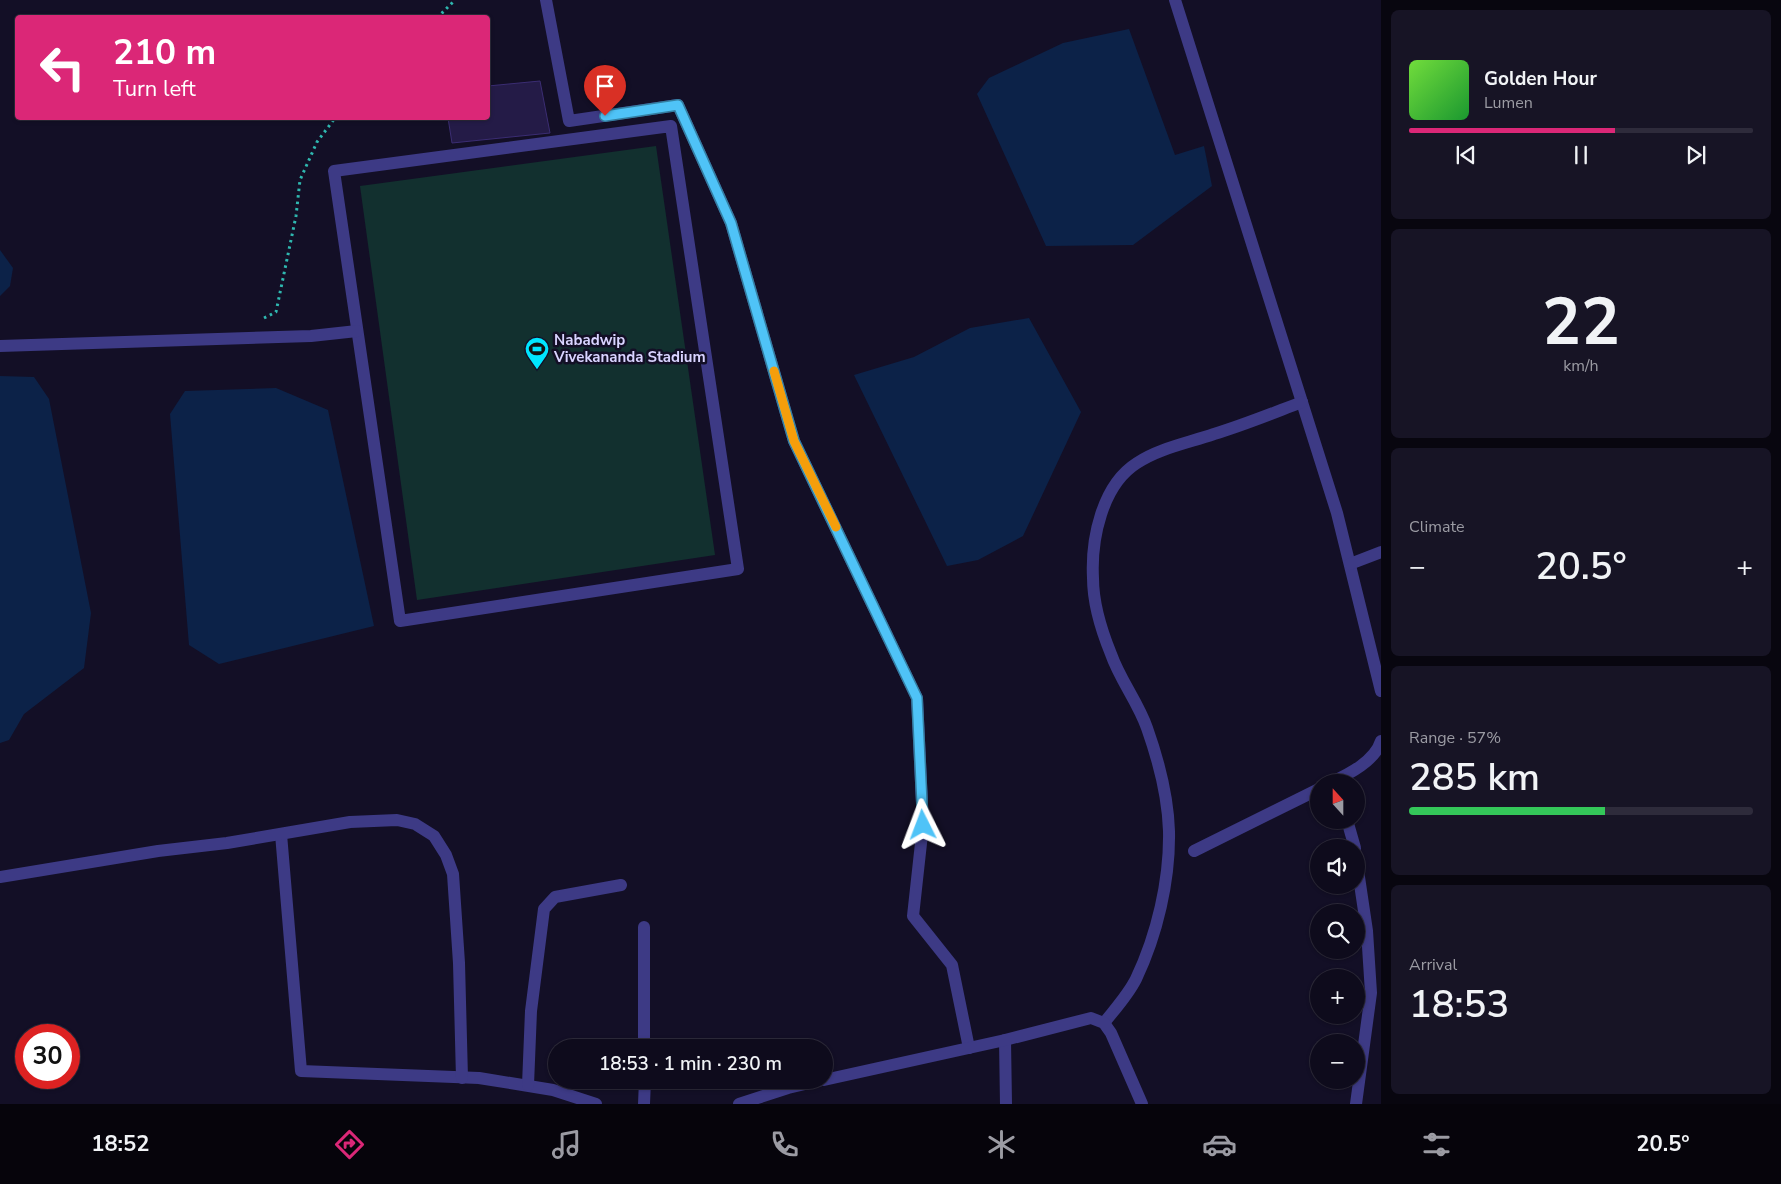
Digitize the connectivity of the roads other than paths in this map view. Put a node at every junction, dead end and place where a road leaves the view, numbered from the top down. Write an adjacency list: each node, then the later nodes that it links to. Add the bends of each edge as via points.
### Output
1 (546, 0): 22 (street, via 569,121 678,105 731,223 794,441 917,698 923,825 913,916 952,964)
2 (1175, 0): 5 (street)
3 (357, 331): 3 (street, via 334,171 670,126 738,569 400,621); 4 (street, via 311,336)
4 (0, 346)
5 (1302, 402): 7 (street); 19 (street, via 1165,449 1136,463 1108,495 1094,548 1092,580 1111,655 1147,727 1169,831 1167,871 1144,959 1136,980)
6 (1381, 552): 7 (street)
7 (1350, 564): 8 (street)
8 (1381, 691)
9 (1381, 741): 10 (street, via 1367,760)
10 (1346, 774)
11 (1310, 793): 13 (street)
12 (281, 834): 14 (street); 23 (street, via 301,1071); 23 (street, via 350,822 388,820 416,824 434,836 453,874)
13 (1194, 851)
14 (0, 877)
15 (621, 885): 25 (street, via 556,897 544,909 532,1010)
16 (1362, 894): 18 (street)
17 (644, 927): 20 (street)
18 (1375, 973): 33 (street)
19 (1104, 1023): 21 (street, via 1091,1018); 32 (street, via 1112,1033)
20 (644, 1039)
21 (1005, 1040): 22 (street); 31 (street)
22 (969, 1048): 24 (street)
23 (462, 1078): 25 (street)
24 (833, 1078)
25 (528, 1085): 28 (street)
26 (645, 1089): 29 (street)
27 (785, 1089): 30 (street)
28 (596, 1104)
29 (644, 1104)
30 (740, 1104)
31 (1006, 1104)
32 (1142, 1104)
33 (1356, 1104)

